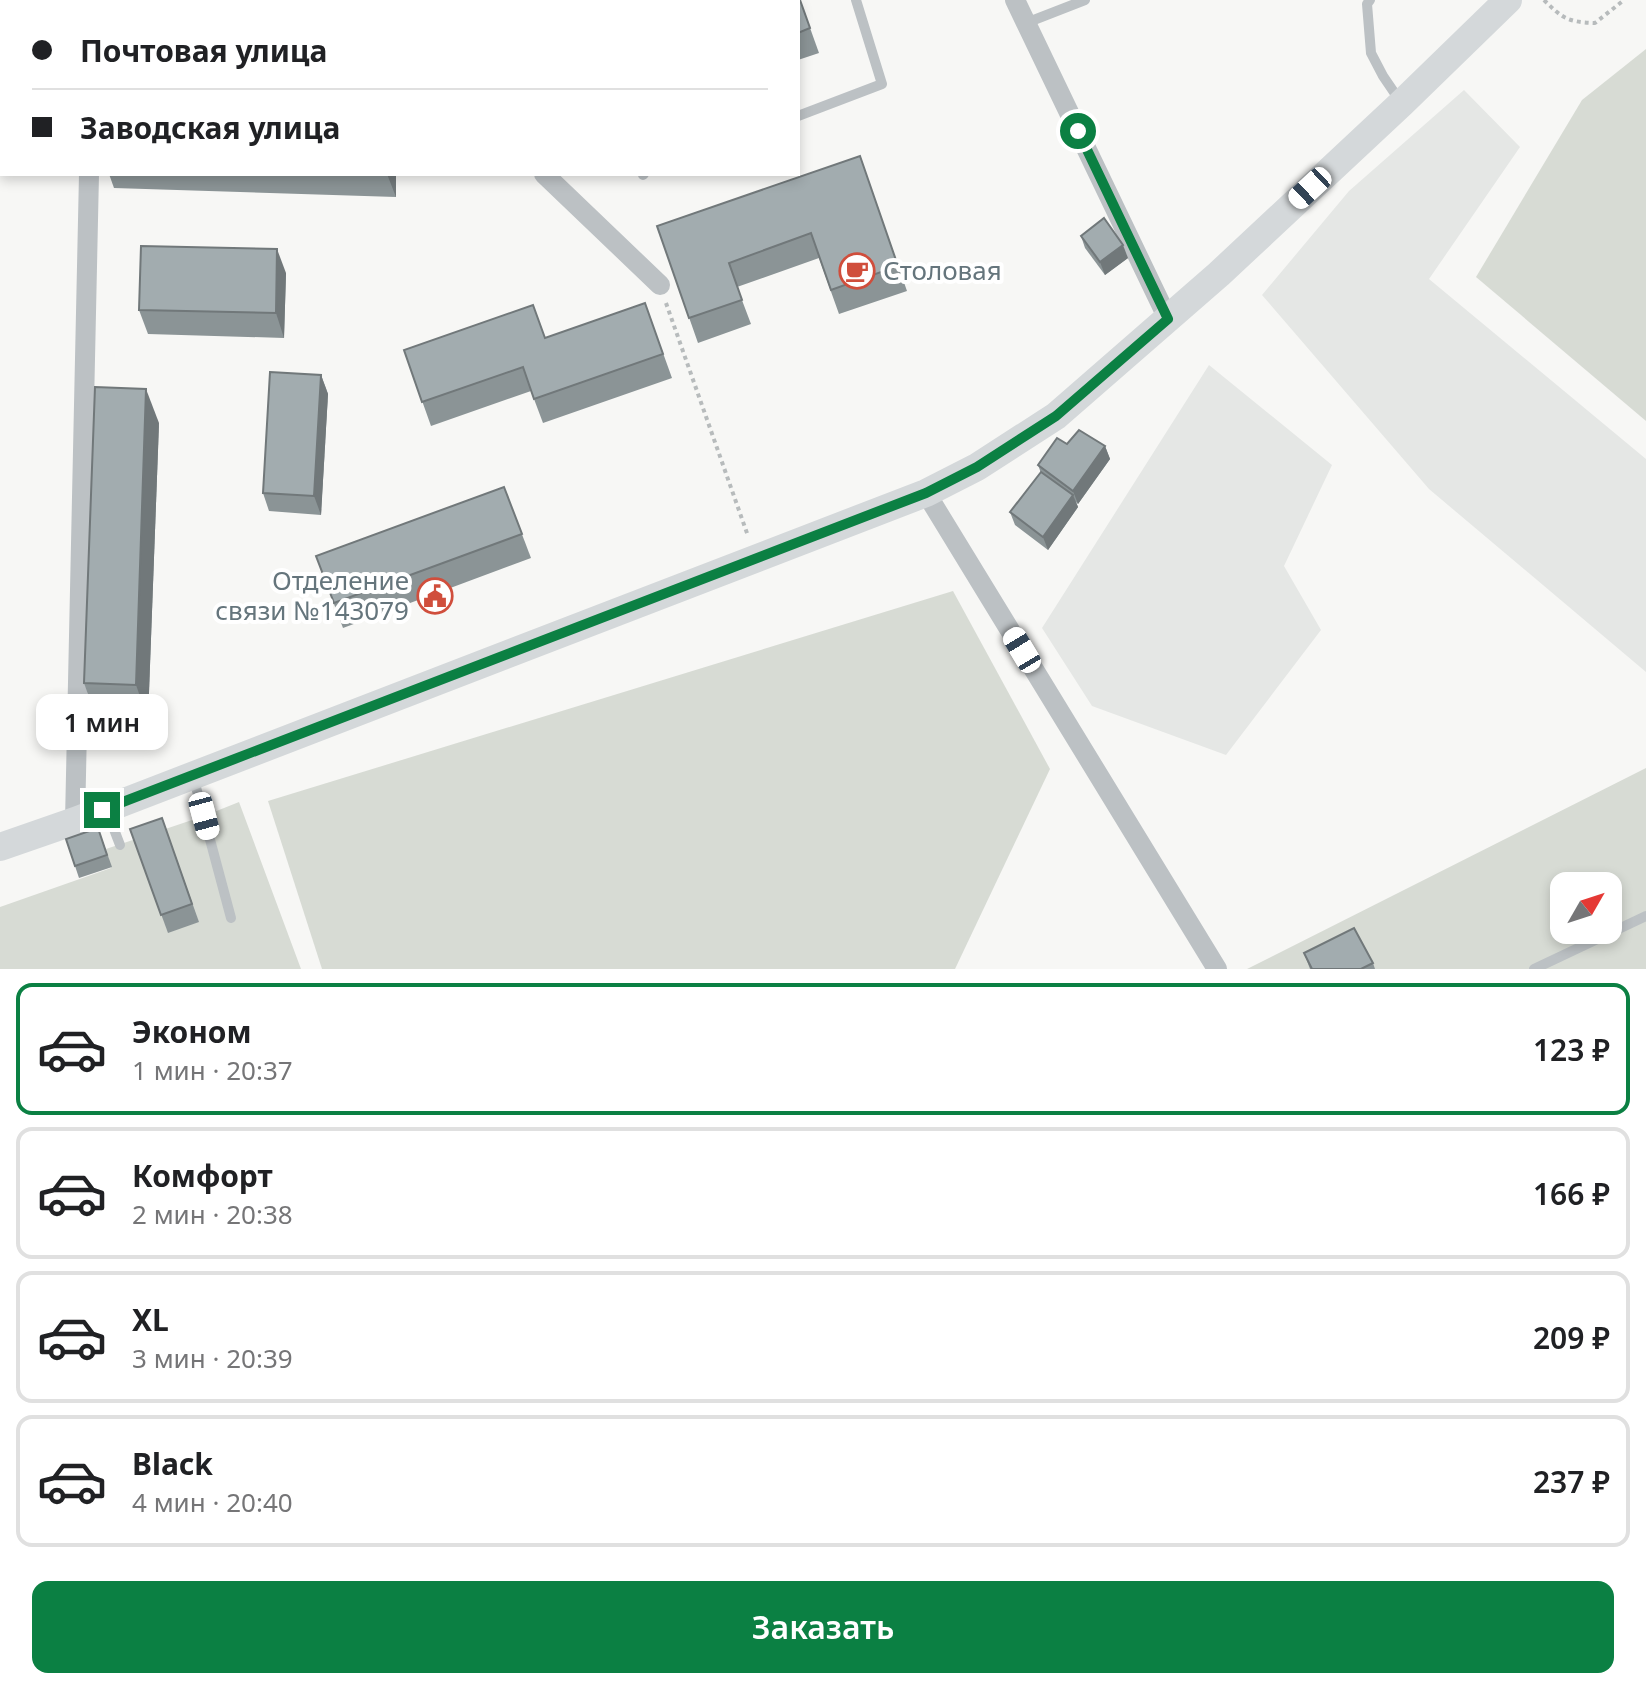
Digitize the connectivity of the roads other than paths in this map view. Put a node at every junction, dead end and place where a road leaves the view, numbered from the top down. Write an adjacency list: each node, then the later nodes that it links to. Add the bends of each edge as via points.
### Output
1 (856, 0): 8 (lane, via 882,84)
2 (1015, 0): 6 (street)
3 (1085, 0): 6 (lane)
4 (1370, 0): 7 (lane, via 1371,53)
5 (1508, 0): 7 (main road)
6 (1026, 23): 12 (street)
7 (1402, 103): 12 (main road)
8 (800, 115)
9 (89, 176): 16 (street)
10 (546, 176): 11 (street)
11 (660, 285)
12 (1168, 319): 13 (main road, via 1056,416)
13 (926, 493): 14 (main road); 21 (street)
14 (193, 776): 15 (main road); 20 (lane)
15 (107, 809): 16 (main road); 17 (lane)
16 (75, 821): 18 (main road)
17 (120, 845)
18 (0, 847)
19 (1646, 916): 22 (lane)
20 (231, 918)
21 (1217, 969)
22 (1534, 969)

